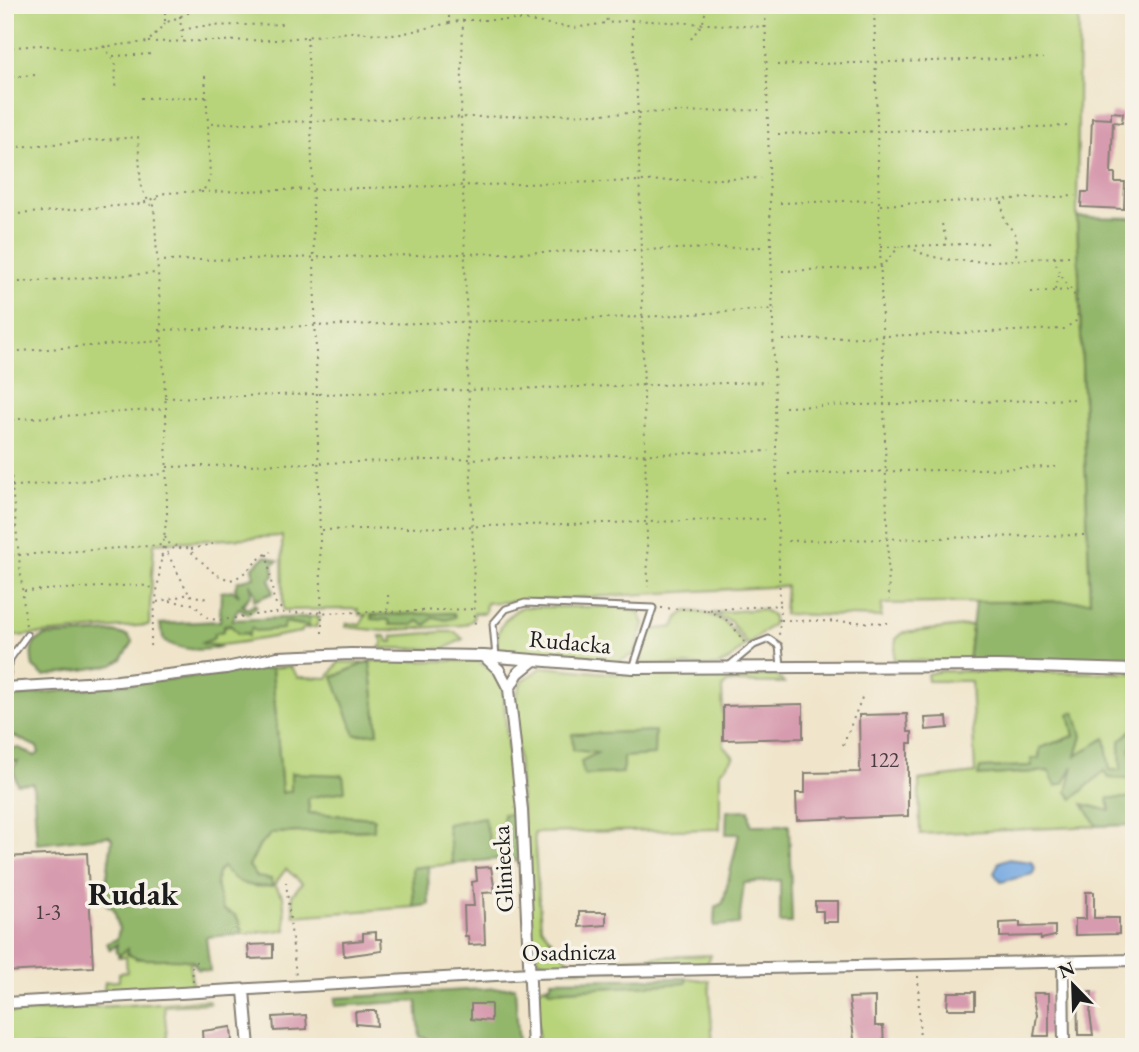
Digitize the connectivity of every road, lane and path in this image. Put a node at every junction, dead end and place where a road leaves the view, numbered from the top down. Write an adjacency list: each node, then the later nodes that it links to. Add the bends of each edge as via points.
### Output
1 (164, 5): 14 (path)
2 (193, 5): 9 (path)
3 (245, 5): 9 (path)
4 (449, 5): 15 (path)
5 (605, 5): 16 (path)
6 (706, 5): 13 (path)
7 (765, 5): 18 (path)
8 (874, 5): 29 (path)
9 (193, 11): 10 (path)
10 (180, 15): 14 (path); 19 (path)
11 (463, 20): 15 (path); 16 (path, via 522,20 574,28); 39 (path)
12 (632, 20): 13 (path); 16 (path); 38 (path)
13 (704, 22): 18 (path); 21 (path)
14 (165, 23): 23 (path)
15 (449, 23): 20 (path, via 396,35 351,32)
16 (607, 23)
17 (283, 24): 19 (path)
18 (765, 27): 82 (path)
19 (182, 30): 22 (path)
20 (307, 36): 22 (path); 40 (path)
21 (691, 38)
22 (183, 41): 23 (path)
23 (148, 42): 24 (path)
24 (103, 46): 25 (path); 27 (path)
25 (5, 48)
26 (154, 54): 27 (path)
27 (112, 56): 34 (path)
28 (1044, 58): 29 (path)
29 (875, 63): 30 (path); 43 (path)
30 (777, 65)
31 (35, 75): 32 (path)
32 (5, 76)
33 (205, 76): 35 (path)
34 (115, 90)
35 (206, 97): 36 (path); 41 (path)
36 (141, 98)
37 (759, 110): 38 (path)
38 (638, 113): 39 (path); 47 (path)
39 (461, 116): 40 (path); 48 (path)
40 (311, 121): 41 (path); 49 (path)
41 (208, 124): 50 (path, via 210,179)
42 (1070, 126): 43 (path)
43 (876, 131): 44 (path); 53 (path)
44 (778, 134)
45 (5, 148): 55 (path, via 138,137 141,188)
46 (761, 178): 47 (path)
47 (639, 182): 48 (path); 67 (path)
48 (463, 186): 49 (path); 68 (path)
49 (312, 190): 50 (path); 71 (path)
50 (201, 192): 51 (path)
51 (159, 196): 55 (path); 59 (path, via 154,203)
52 (1076, 196): 54 (path)
53 (878, 200): 56 (path); 57 (path)
54 (1002, 201): 57 (path); 72 (path, via 1004,220 1017,236)
55 (148, 203): 58 (path); 59 (path)
56 (780, 203)
57 (879, 205): 66 (path)
58 (5, 215)
59 (156, 215): 73 (path)
60 (942, 224): 62 (path)
61 (991, 243): 62 (path)
62 (948, 245): 64 (path)
63 (900, 246): 64 (path); 66 (path); 74 (path)
64 (909, 246): 72 (path, via 944,261)
65 (763, 247): 67 (path)
66 (881, 247): 74 (path)
67 (641, 249): 68 (path); 83 (path)
68 (465, 254): 71 (path); 84 (path)
69 (1055, 257): 70 (path); 72 (path); 77 (path)
70 (1069, 257)
71 (315, 258): 73 (path); 85 (path)
72 (1016, 258)
73 (157, 261): 76 (path)
74 (881, 267): 75 (path); 87 (path)
75 (782, 271)
76 (157, 273): 78 (path); 86 (path)
77 (1059, 275): 79 (path); 80 (path)
78 (5, 283)
79 (1073, 290): 80 (path); 87 (path, via 1078,316 1064,329)
80 (1055, 291): 81 (path)
81 (1031, 292)
82 (775, 309): 83 (path); 140 (path)
83 (642, 317): 84 (path); 93 (path)
84 (468, 322): 85 (path); 94 (path)
85 (316, 325): 86 (path); 95 (path)
86 (159, 330): 89 (path)
87 (883, 334): 88 (path); 98 (path)
88 (783, 340)
89 (161, 341): 90 (path); 96 (path)
90 (5, 352)
91 (5, 379): 101 (path)
92 (767, 382): 93 (path)
93 (644, 385): 94 (path); 103 (path)
94 (468, 390): 95 (path); 104 (path)
95 (318, 393): 96 (path); 105 (path)
96 (165, 398): 100 (path)
97 (1079, 399): 98 (path)
98 (884, 404): 99 (path); 108 (path)
99 (785, 407)
100 (166, 409): 101 (path); 106 (path)
101 (7, 420): 112 (path)
102 (769, 451): 103 (path)
103 (647, 453): 104 (path); 114 (path)
104 (471, 458): 105 (path); 115 (path)
105 (319, 463): 106 (path); 116 (path)
106 (167, 467): 109 (path)
107 (1056, 467): 108 (path)
108 (886, 471): 110 (path); 119 (path)
109 (167, 473): 112 (path); 118 (path)
110 (788, 474)
111 (5, 487): 112 (path)
112 (12, 487): 128 (path)
113 (769, 519): 114 (path)
114 (647, 522): 115 (path); 131 (path)
115 (472, 526): 116 (path); 142 (path)
116 (321, 530): 145 (path)
117 (1084, 535): 119 (path)
118 (165, 536): 122 (path); 123 (path, via 169,544)
119 (887, 539): 120 (path); 137 (path)
120 (788, 541)
121 (213, 544): 124 (path)
122 (163, 545): 125 (path); 128 (path); 130 (path)
123 (179, 547): 124 (path); 125 (path)
124 (190, 549): 127 (path, via 227,580 240,577)
125 (167, 552): 130 (path); 134 (path)
126 (271, 552): 127 (path)
127 (267, 554): 144 (path, via 274,601)
128 (18, 555): 129 (path); 133 (path)
129 (5, 556)
130 (161, 557): 132 (path)
131 (648, 587)
132 (156, 589): 133 (path, via 140,585); 139 (path)
133 (23, 592): 151 (path)
134 (189, 594): 136 (path); 138 (path)
135 (388, 595): 146 (path)
136 (208, 599)
137 (889, 600)
138 (169, 601): 139 (path); 144 (path, via 193,604 209,619)
139 (155, 603): 152 (path)
140 (780, 605): 143 (path); 147 (path)
141 (653, 608): 143 (path); 156 (lane, via 534,601 515,606 492,624); 158 (lane)
142 (474, 609): 146 (path); 149 (path)
143 (706, 610): 154 (path, via 730,622)
144 (285, 612): 145 (path)
145 (321, 612): 146 (path); 150 (path)
146 (385, 612)
147 (780, 620): 148 (path); 153 (path)
148 (889, 623)
149 (475, 626)
150 (321, 633)
151 (27, 635): 162 (lane, via 10,659)
152 (150, 646)
153 (779, 646): 154 (lane, via 766,639); 159 (lane)
154 (749, 649): 160 (lane)
155 (484, 656): 156 (street, Rudacka); 162 (street, Rudacka, via 306,655 118,681); 163 (street, Gliniecka, via 499,670)
156 (496, 657): 157 (street, Rudacka)
157 (534, 660): 158 (street, Rudacka); 163 (street, via 518,673)
158 (633, 668): 160 (street, Rudacka)
159 (781, 669): 160 (street, Rudacka); 161 (street, Rudacka, via 997,666)
160 (721, 670)
161 (1134, 670)
162 (5, 688)
163 (509, 689): 171 (street, Gliniecka, via 522,810)
164 (863, 695): 165 (path)
165 (843, 745)
166 (286, 882): 173 (path)
167 (1134, 960): 169 (street, Osadnicza)
168 (198, 961): 172 (path, via 192,965)
169 (1063, 961): 170 (street, Osadnicza); 179 (street)
170 (917, 964): 171 (street, Osadnicza); 178 (path)
171 (530, 973): 173 (street, Osadnicza); 177 (street, Gliniecka)
172 (193, 986)
173 (297, 987): 174 (street, Osadnicza)
174 (244, 991): 175 (street, Osadnicza); 176 (street)
175 (5, 1003)
176 (248, 1047)
177 (533, 1047)
178 (920, 1047)
179 (1064, 1047)

